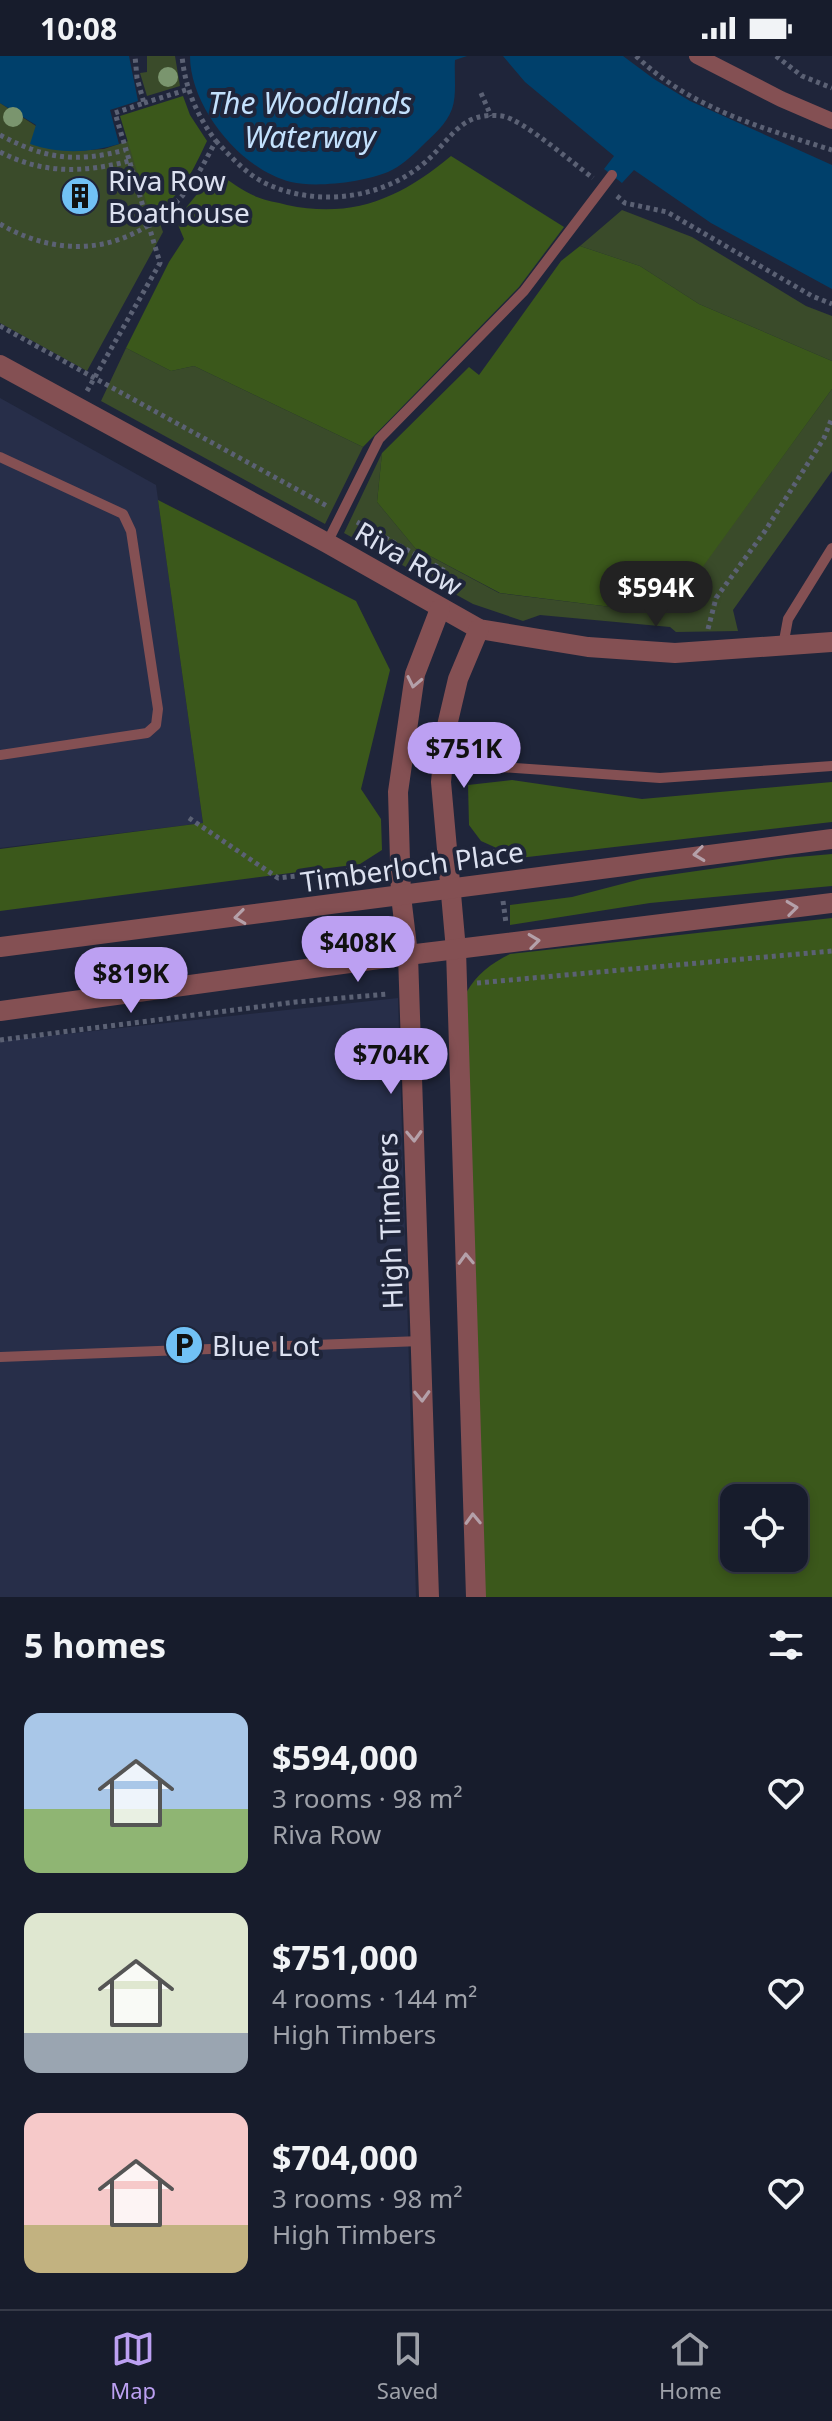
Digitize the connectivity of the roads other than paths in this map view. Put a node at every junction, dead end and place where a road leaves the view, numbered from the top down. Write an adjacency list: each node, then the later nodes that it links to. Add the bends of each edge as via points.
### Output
1 (697, 56): 2 (street)
2 (832, 121)
3 (612, 175): 6 (lane, via 524,291 379,439)
4 (0, 365): 6 (street, Riva Row)
5 (0, 457): 12 (lane, via 123,514 131,531 158,709 156,725 147,733)
6 (327, 543): 8 (street, Riva Row)
7 (832, 548): 11 (lane, via 788,619)
8 (433, 605): 9 (street, Riva Row); 17 (street, High Timbers, one-way to 17, via 415,674 398,792)
9 (479, 629): 11 (street, Riva Row, via 588,647 675,653); 13 (street, via 458,679)
10 (832, 642): 11 (street, Riva Row)
11 (783, 646)
12 (0, 755)
13 (442, 763): 14 (lane, via 660,778); 16 (street)
14 (832, 766)
15 (832, 839): 16 (street, Timberloch Place, one-way to 16)
16 (450, 888): 17 (street, Timberloch Place); 20 (street)
17 (401, 896): 19 (street, Timberloch Place, one-way to 19); 21 (street, High Timbers)
18 (832, 903): 20 (street, one-way to 18)
19 (0, 947)
20 (456, 950): 21 (street); 26 (street, one-way to 20)
21 (408, 955): 22 (street); 23 (street, High Timbers, one-way to 23)
22 (0, 1011)
23 (421, 1341): 24 (lane); 25 (street, High Timbers, one-way to 25)
24 (0, 1357)
25 (429, 1597)
26 (476, 1597)

